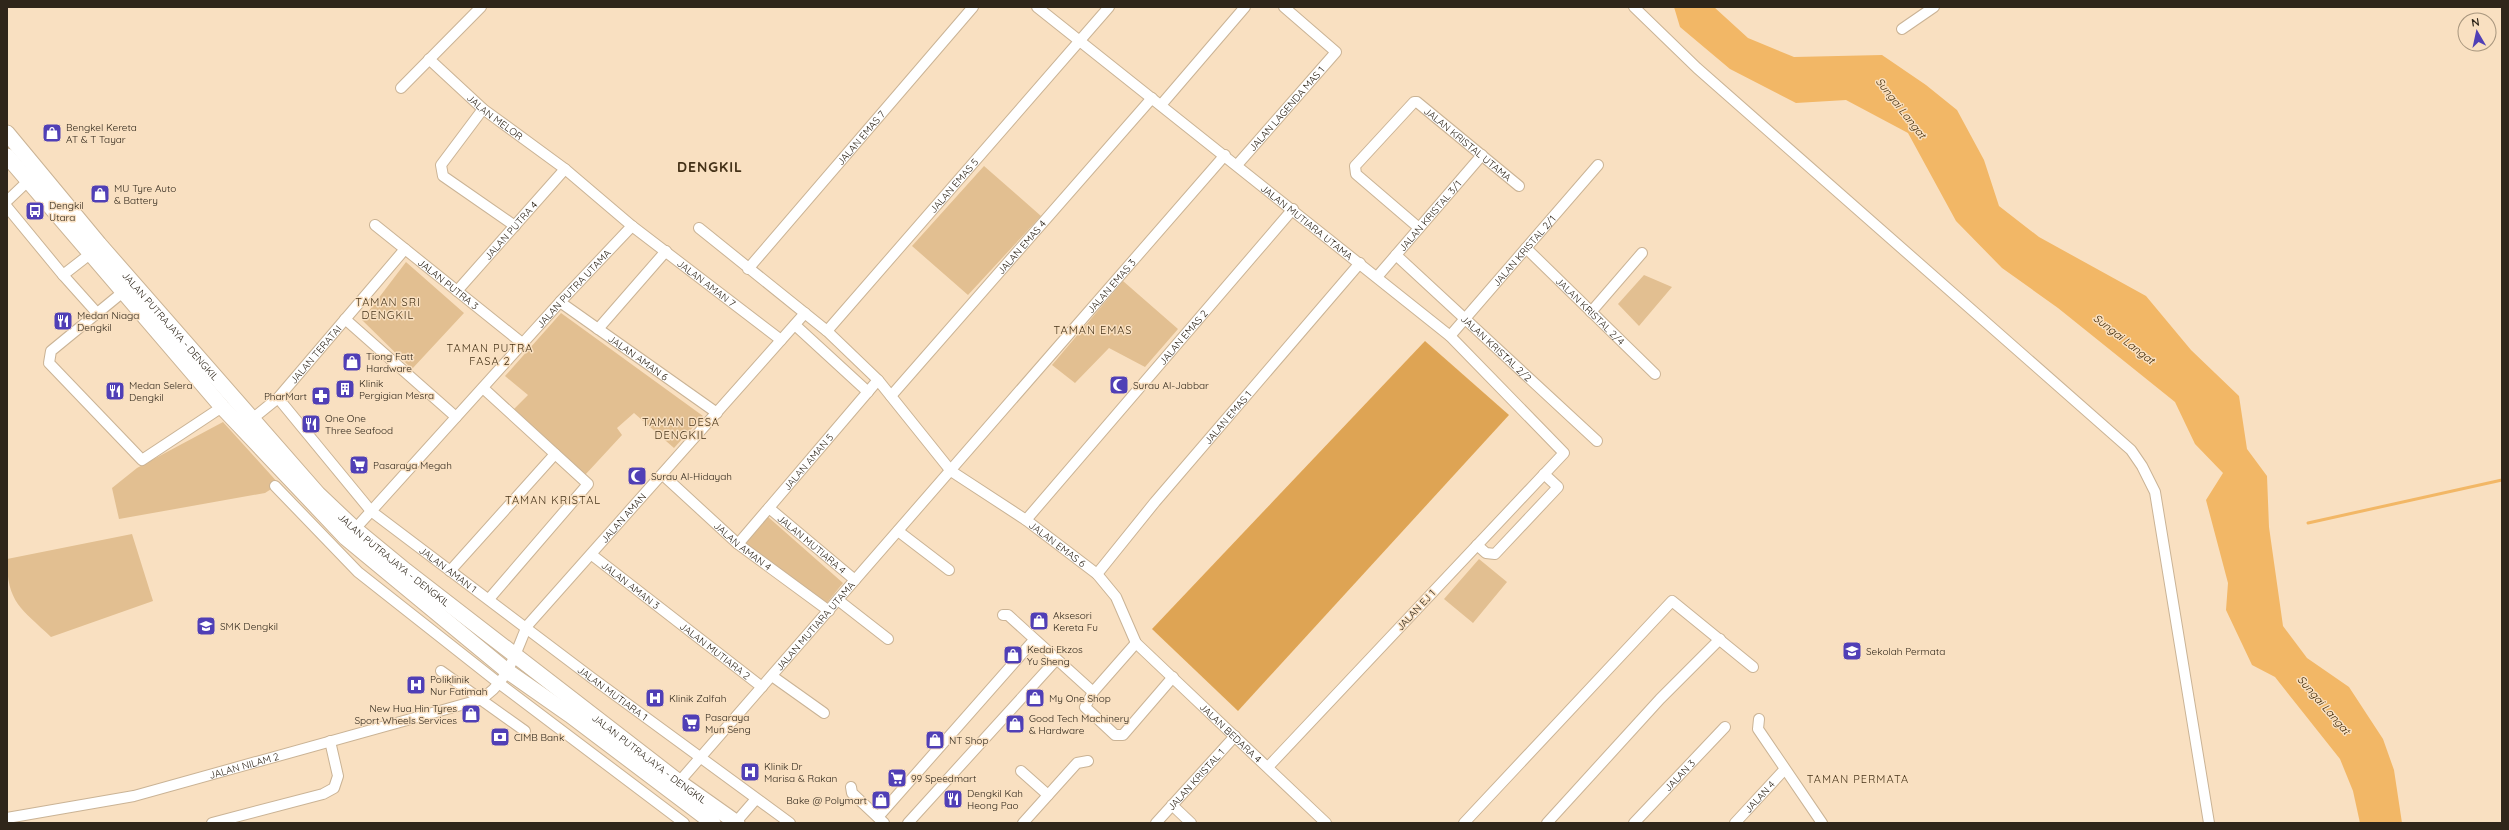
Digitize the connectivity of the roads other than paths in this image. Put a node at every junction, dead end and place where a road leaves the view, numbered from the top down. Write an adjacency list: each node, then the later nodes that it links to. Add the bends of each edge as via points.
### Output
1 (481, 7): 11 (street)
2 (973, 7): 39 (street, JALAN EMAS 7)
3 (1037, 7): 10 (street, JALAN MUTIARA UTAMA)
4 (1109, 7): 10 (street)
5 (1245, 7): 13 (street, JALAN EMAS 4)
6 (1284, 7): 19 (street, JALAN LAGENDA MAS 1, via 1336,52)
7 (1634, 7): 141 (street, via 1697,68 2131,450 2155,492)
8 (1934, 7): 9 (street)
9 (1902, 29)
10 (1080, 41): 13 (street, JALAN MUTIARA UTAMA); 52 (street, JALAN EMAS 5)
11 (429, 59): 12 (street); 14 (street, JALAN MELOR)
12 (401, 88)
13 (1156, 102): 16 (street, JALAN MUTIARA UTAMA); 60 (street, JALAN EMAS 4)
14 (483, 109): 21 (street, JALAN MELOR); 28 (street, via 442,165 443,176)
15 (7, 133): 33 (main road)
16 (1225, 155): 19 (street, JALAN MUTIARA UTAMA); 69 (street, JALAN EMAS 3)
17 (1482, 155): 23 (street, JALAN KRISTAL UTAMA); 31 (street, JALAN KRISTAL 3/1); 31 (street, JALAN KRISTAL UTAMA, via 1417,102 1410,104 1355,166 1356,174)
18 (7, 156): 22 (main road)
19 (1237, 165): 26 (street, JALAN MUTIARA UTAMA)
20 (1598, 165): 32 (street, JALAN KRISTAL 2/1)
21 (565, 169): 28 (street, JALAN PUTRA 4); 29 (street, JALAN MELOR)
22 (28, 181): 24 (street); 33 (main road)
23 (1519, 186)
24 (7, 201)
25 (7, 207): 40 (street)
26 (1293, 209): 38 (street, JALAN MUTIARA UTAMA); 76 (street, JALAN EMAS 2)
27 (375, 225): 34 (street, JALAN PUTRA 3)
28 (515, 226): 42 (street, JALAN PUTRA 4)
29 (632, 226): 35 (street, JALAN AMAN 7); 44 (street, JALAN PUTRA UTAMA)
30 (699, 228): 39 (street, JALAN EMAS 6)
31 (1419, 228): 37 (street, JALAN KRISTAL 3/1)
32 (1526, 248): 45 (street, JALAN KRISTAL 2/4); 48 (street, JALAN KRISTAL 2/1)
33 (94, 249): 40 (street); 43 (main road, JALAN PUTRAJAYA - DENGKIL); 65 (main road, JALAN PUTRAJAYA - DENGKIL)
34 (404, 249): 42 (street, JALAN PUTRA 3); 49 (street, JALAN TERATAI)
35 (666, 251): 51 (street); 54 (street, JALAN AMAN 7)
36 (1642, 253): 45 (street)
37 (1396, 255): 41 (street, JALAN KRISTAL 3/1); 48 (street, JALAN KRISTAL 2/2)
38 (1360, 263): 41 (street, JALAN MUTIARA UTAMA); 84 (street, JALAN EMAS 1, via 1155,502)
39 (748, 269): 47 (street, JALAN EMAS 6)
40 (63, 275): 46 (street)
41 (1377, 277): 53 (street, JALAN MUTIARA UTAMA)
42 (457, 291): 55 (street, JALAN PUTRA 3)
43 (123, 292): 46 (street); 62 (main road, JALAN PUTRAJAYA - DENGKIL)
44 (560, 302): 51 (street, JALAN AMAN 6); 55 (street, JALAN PUTRA UTAMA)
45 (1591, 312): 56 (street, JALAN KRISTAL 2/4)
46 (97, 313): 62 (street, via 50,351 49,363 142,460)
47 (805, 313): 50 (street, JALAN AMAN); 52 (street, JALAN EMAS 6)
48 (1466, 318): 53 (street, JALAN KRISTAL 2/1); 66 (street, JALAN KRISTAL 2/2)
49 (345, 319): 61 (street, JALAN TERATAI); 64 (street)
50 (794, 325): 54 (street, JALAN AMAN); 59 (street)
51 (598, 329): 63 (street, JALAN AMAN 6)
52 (827, 331): 57 (street, JALAN EMAS 6)
53 (1450, 336): 67 (street, JALAN MUTIARA UTAMA)
54 (781, 340): 63 (street, JALAN AMAN)
55 (522, 343): 58 (street, JALAN PUTRA UTAMA)
56 (1655, 374)
57 (878, 380): 59 (street, JALAN AMAN 5); 60 (street, JALAN EMAS 6)
58 (483, 388): 64 (street, JALAN PUTRA UTAMA); 68 (street)
59 (868, 392): 74 (street, JALAN AMAN 5)
60 (891, 396): 69 (street, JALAN EMAS 6)
61 (278, 398): 65 (street, JALAN TERATAI); 75 (street, JALAN AMAN 1)
62 (222, 407): 73 (main road, JALAN PUTRAJAYA - DENGKIL)
63 (717, 413): 71 (street, JALAN AMAN)
64 (456, 417): 75 (street, JALAN PUTRA UTAMA)
65 (252, 418): 77 (main road, JALAN PUTRAJAYA - DENGKIL, via 318,494)
66 (1597, 441)
67 (1564, 453): 70 (street, JALAN EJ 1)
68 (555, 454): 83 (street); 86 (street, via 587,482 588,486)
69 (951, 471): 76 (street, JALAN EMAS 6); 78 (street, JALAN MUTIARA UTAMA)
70 (1544, 474): 80 (street, JALAN EJ 1); 80 (street, via 1558,487 1532,515 1495,554 1486,553)
71 (662, 475): 79 (street, JALAN AMAN 4); 81 (street, JALAN AMAN)
72 (275, 486): 73 (street)
73 (304, 507): 101 (main road, JALAN PUTRAJAYA - DENGKIL, via 346,538 448,632)
74 (769, 508): 79 (street, JALAN AMAN 5); 85 (street, JALAN MUTIARA 4)
75 (371, 511): 77 (street, JALAN PUTRA UTAMA); 83 (street, JALAN AMAN 1)
76 (1026, 520): 84 (street, JALAN EMAS 6)
77 (355, 529): 96 (main road, JALAN PUTRAJAYA - DENGKIL)
78 (898, 531): 82 (street); 85 (street, JALAN MUTIARA UTAMA)
79 (738, 544): 88 (street, JALAN AMAN 4)
80 (1477, 545): 116 (street, JALAN EJ 1)
81 (592, 555): 89 (street, JALAN AMAN 3); 91 (street, JALAN AMAN)
82 (949, 570)
83 (450, 571): 86 (street, JALAN AMAN 1)
84 (1097, 574): 95 (street, JALAN EMAS 6, via 1116,597)
85 (855, 580): 87 (street, JALAN MUTIARA UTAMA)
86 (489, 599): 91 (street, JALAN AMAN 1)
87 (838, 600): 88 (street, JALAN MUTIARA UTAMA); 92 (street)
88 (829, 611): 100 (street, JALAN MUTIARA UTAMA)
89 (669, 614): 103 (street, JALAN MUTIARA 2)
90 (1003, 615): 94 (street, via 1008,615)
91 (527, 626): 96 (street, JALAN AMAN); 114 (street, JALAN MUTIARA 1)
92 (888, 639)
93 (1720, 639): 98 (street); 136 (street, via 1672,601); 137 (street, via 1660,699)
94 (1034, 640): 97 (street); 125 (street)
95 (1136, 642): 102 (street, JALAN BEDARA 4); 104 (street)
96 (515, 656): 101 (street, JALAN AMAN); 119 (main road, JALAN PUTRAJAYA - DENGKIL)
97 (1056, 660): 104 (street); 131 (street)
98 (1753, 667)
99 (441, 671): 105 (street)
100 (772, 676): 103 (street, JALAN MUTIARA UTAMA); 106 (street)
101 (504, 677): 105 (street, JALAN NILAM 2, via 490,694); 107 (main road, JALAN PUTRAJAYA - DENGKIL); 110 (street)
102 (1173, 677): 104 (street, via 1123,734 1115,735 1086,707); 112 (street, JALAN BEDARA 4)
103 (762, 687): 114 (street, JALAN MUTIARA UTAMA)
104 (1093, 692)
105 (478, 700): 111 (street); 113 (street, JALAN NILAM 2)
106 (824, 713)
107 (570, 714): 110 (street); 129 (main road, JALAN PUTRAJAYA - DENGKIL)
108 (1759, 719): 118 (street, via 1758,729)
109 (1724, 727): 138 (street, JALAN 3)
110 (559, 729): 128 (street)
111 (525, 731)
112 (1235, 736): 116 (street, JALAN BEDARA 4); 123 (street, JALAN KRISTAL 1)
113 (330, 741): 124 (street, JALAN NILAM 2, via 134,796); 127 (street, via 338,776 334,788 323,794)
114 (700, 758): 119 (street, JALAN MUTIARA UTAMA); 122 (street, JALAN MUTIARA 1)
115 (1088, 761): 121 (street, via 1077,763)
116 (1268, 768): 135 (street, JALAN BEDARA 4)
117 (1021, 770): 121 (street)
118 (1784, 770): 139 (street, JALAN 4); 140 (street)
119 (679, 782): 126 (main road, JALAN PUTRAJAYA - DENGKIL)
120 (851, 787): 125 (street, via 852,793)
121 (1048, 795): 132 (street)
122 (756, 799): 126 (street); 130 (street, JALAN MUTIARA 1)
123 (1172, 805): 133 (street, JALAN KRISTAL 1); 134 (street)
124 (7, 818)
125 (881, 820)
126 (737, 822)
127 (212, 823)
128 (684, 823)
129 (713, 823)
130 (790, 823)
131 (908, 823)
132 (1023, 823)
133 (1156, 823)
134 (1191, 823)
135 (1326, 823)
136 (1464, 823)
137 (1546, 823)
138 (1634, 823)
139 (1735, 823)
140 (1822, 823)
141 (2209, 823)

